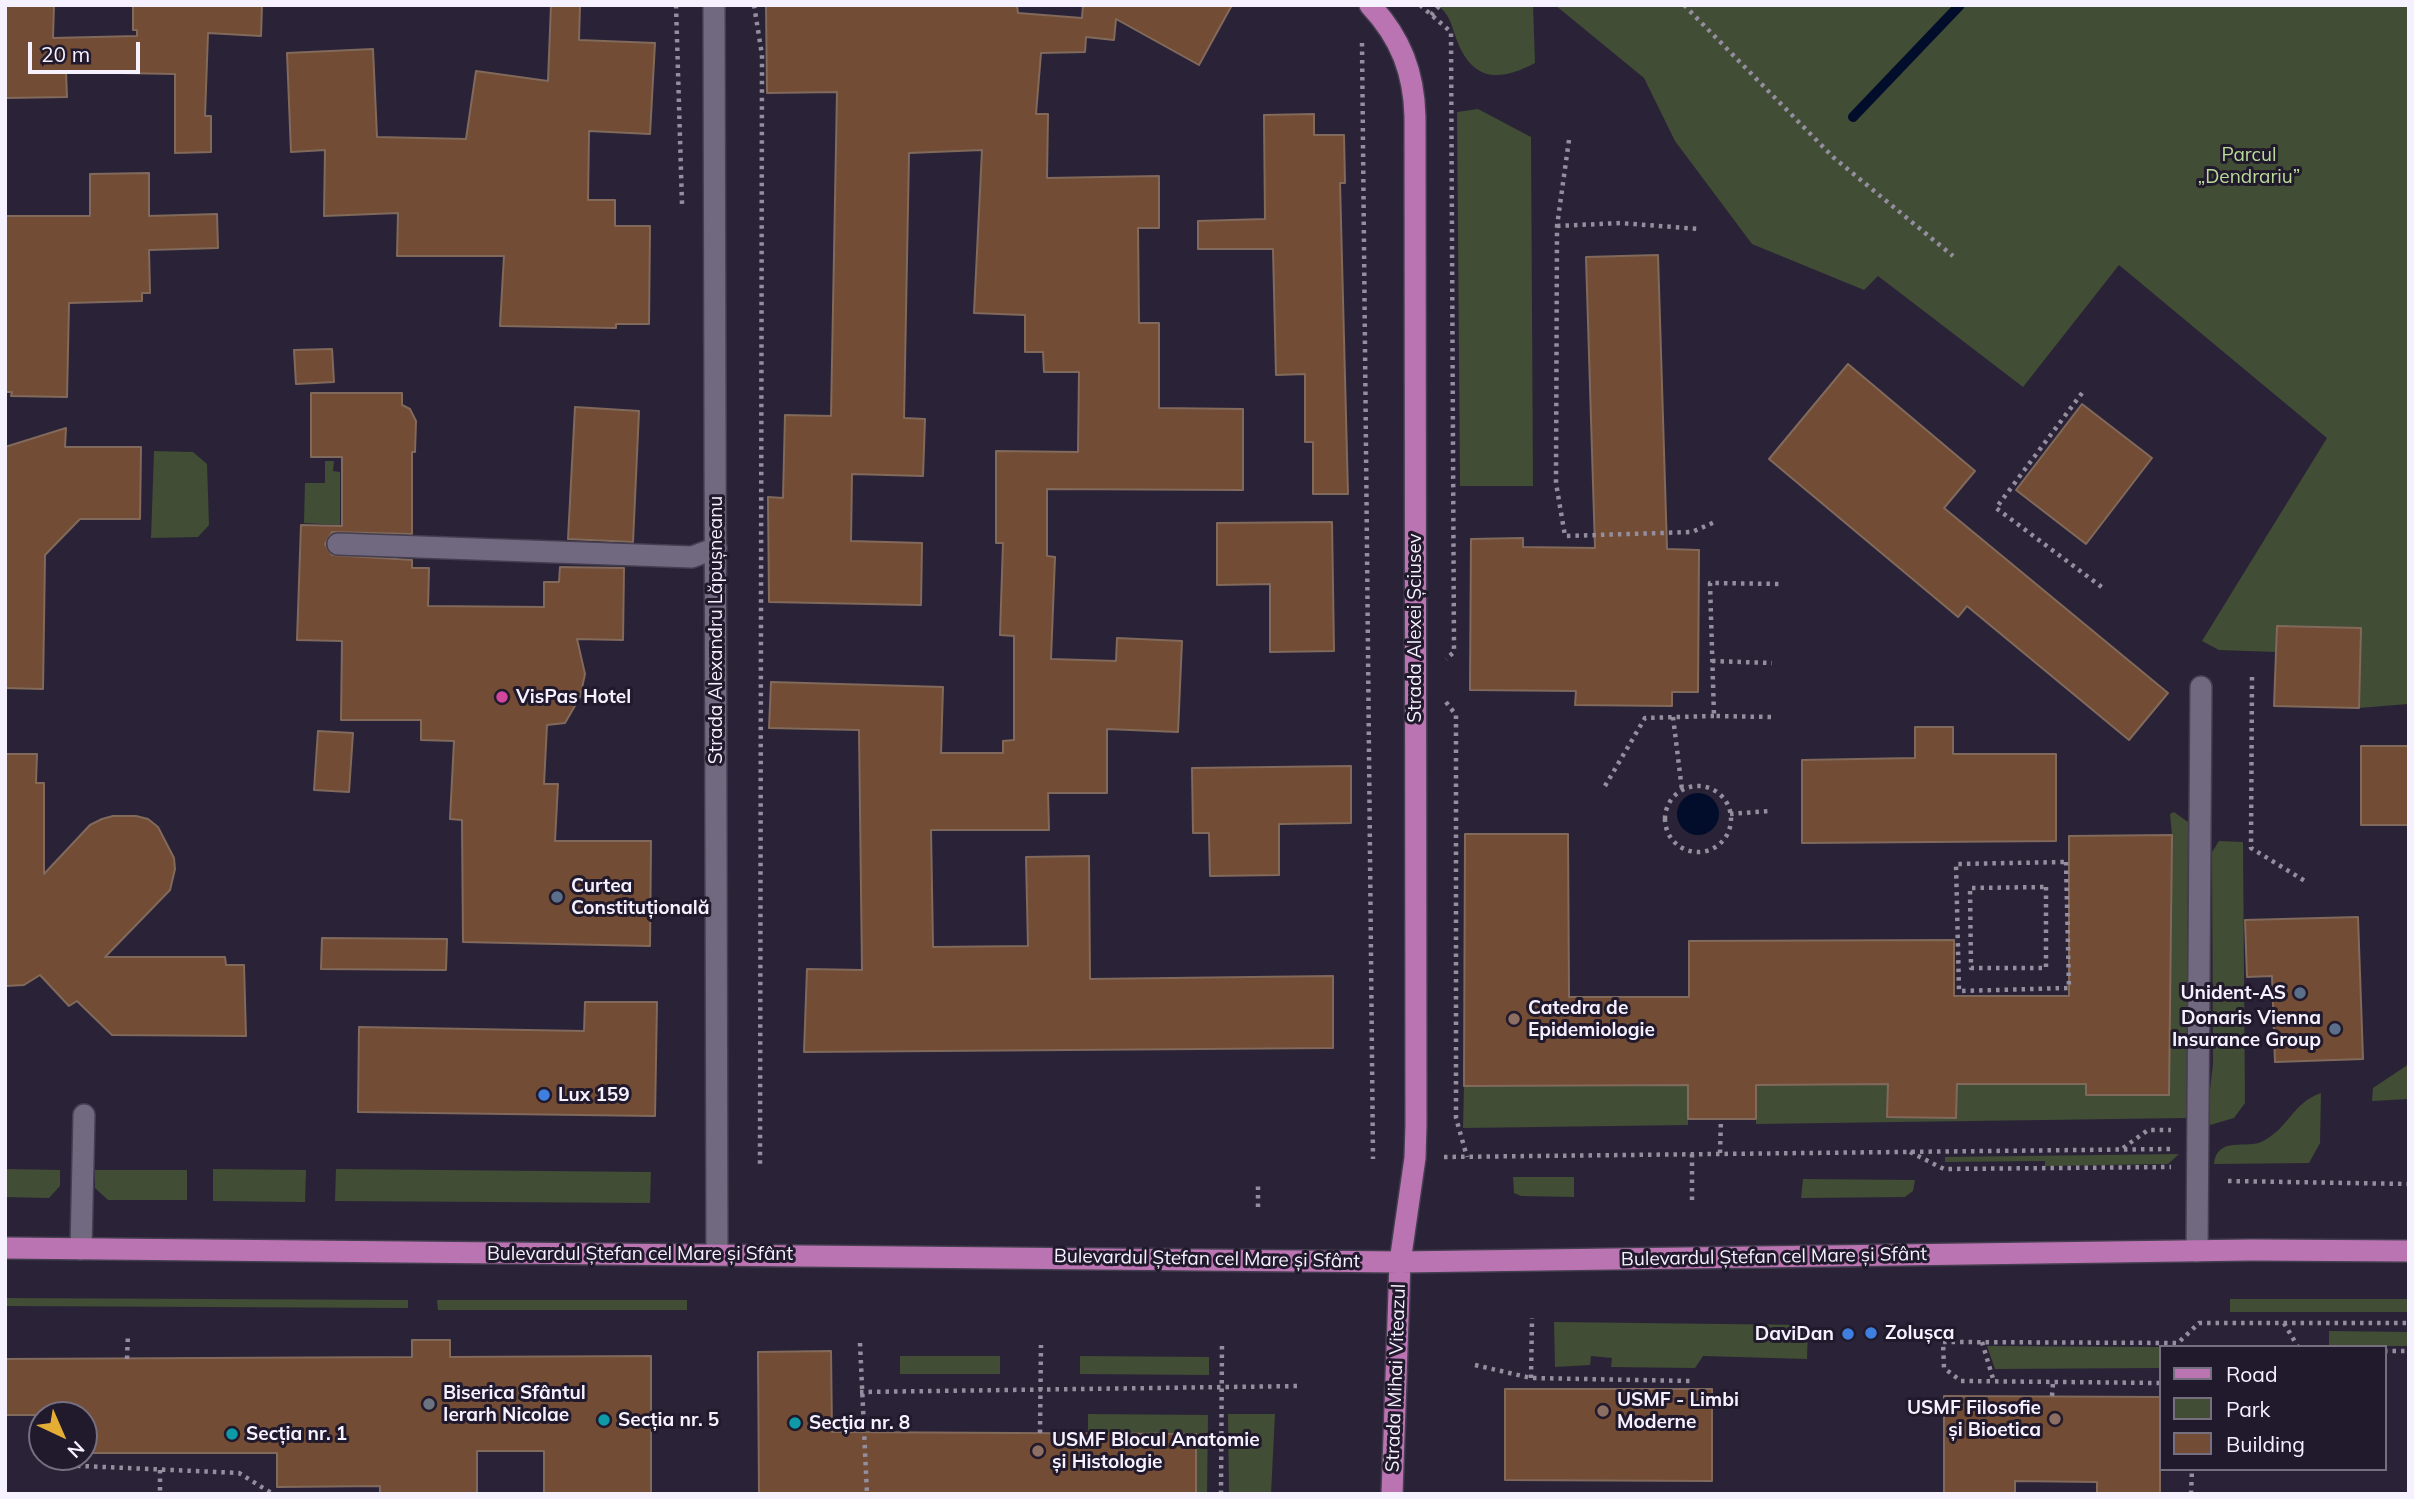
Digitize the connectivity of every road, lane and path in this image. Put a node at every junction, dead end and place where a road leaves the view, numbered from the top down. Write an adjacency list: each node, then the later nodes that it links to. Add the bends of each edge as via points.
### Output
1 (715, 5): 16 (street, Strada Alexandru Lăpușneanu)
2 (754, 5): 45 (path, via 762,55)
3 (1370, 5): 57 (main road, Strada Alexei Șciusev, via 1396,39 1415,88 1416,1125)
4 (1420, 5): 7 (path)
5 (1440, 5): 7 (path)
6 (1684, 5): 12 (path, via 1833,157)
7 (1431, 15): 20 (path, via 1451,32 1454,652)
8 (1362, 36): 44 (path)
9 (1569, 140): 10 (path)
10 (1557, 226): 11 (path, via 1620,223); 14 (path, via 1556,483 1565,536 1692,532)
11 (1699, 229)
12 (1953, 256)
13 (2082, 393): 18 (path, via 1996,508)
14 (1717, 521)
15 (338, 544): 16 (street, via 692,557)
16 (716, 548): 56 (street, Strada Alexandru Lăpușneanu)
17 (1782, 584): 19 (path, via 1710,583)
18 (2102, 588)
19 (1712, 661): 21 (path); 25 (path)
20 (1441, 663)
21 (1772, 663)
22 (2252, 677): 32 (path, via 2251,848)
23 (2201, 687): 37 (street)
24 (1444, 699): 43 (path, via 1456,715 1456,1118)
25 (1714, 716): 26 (path); 27 (path)
26 (1673, 717): 28 (path, via 1645,718); 29 (path)
27 (1771, 717)
28 (1605, 786)
29 (1682, 790): 31 (path, via 1712,790 1727,804); 31 (path, via 1668,805 1665,826 1677,845 1687,850 1709,850 1718,845 1726,836)
30 (1769, 811): 31 (path)
31 (1730, 814)
32 (2305, 881)
33 (1970, 888): 33 (path, via 2046,887 2046,968 1971,968)
34 (1957, 922): 34 (path, via 1956,864 2066,862 2069,988 1959,991)
35 (84, 1115): 53 (street)
36 (1721, 1119): 41 (path)
37 (2196, 1139): 38 (path); 38 (path, via 2148,1130); 54 (street)
38 (2121, 1150): 39 (path)
39 (1909, 1152): 41 (path); 46 (path, via 1944,1168)
40 (1692, 1154): 41 (path); 43 (path); 50 (path)
41 (1720, 1154)
42 (1455, 1157): 43 (path)
43 (1467, 1157)
44 (1373, 1159)
45 (760, 1167)
46 (2179, 1167)
47 (2219, 1181): 49 (path)
48 (1258, 1183): 51 (path)
49 (2409, 1184)
50 (1692, 1203)
51 (1258, 1206)
52 (5, 1248): 53 (main road, Bulevardul Ștefan cel Mare și Sfânt)
53 (81, 1248): 56 (main road, Bulevardul Ștefan cel Mare și Sfânt)
54 (2197, 1251): 55 (main road, Bulevardul Ștefan cel Mare și Sfânt); 57 (main road, Bulevardul Ștefan cel Mare și Sfânt)
55 (2409, 1251)
56 (717, 1255): 57 (main road, Bulevardul Ștefan cel Mare și Sfânt)
57 (1400, 1262): 92 (main road, Strada Mihai Viteazul)
58 (1532, 1318): 72 (path)
59 (2284, 1323): 60 (path); 66 (path, via 2199,1323); 67 (path)
60 (2409, 1323)
61 (128, 1334): 70 (path)
62 (1982, 1342): 66 (path); 75 (path); 75 (path, via 1943,1342 1944,1368 1961,1381)
63 (860, 1343): 82 (path)
64 (1222, 1344): 79 (path)
65 (1041, 1345): 81 (path)
66 (2172, 1345)
67 (2297, 1345)
68 (2386, 1351): 69 (path)
69 (2409, 1351)
70 (127, 1359)
71 (1475, 1365): 72 (path)
72 (1531, 1378): 73 (path)
73 (1601, 1380): 74 (path); 80 (path)
74 (1690, 1381)
75 (1994, 1382): 76 (path)
76 (2053, 1382): 77 (path); 83 (path)
77 (2158, 1383)
78 (1301, 1386): 79 (path)
79 (1222, 1388): 81 (path); 91 (path)
80 (1602, 1389)
81 (1040, 1391): 82 (path); 84 (path)
82 (860, 1392): 90 (path)
83 (2052, 1396)
84 (1040, 1433)
85 (98, 1467): 86 (path)
86 (160, 1470): 88 (path); 89 (path, via 239,1472)
87 (2192, 1471): 93 (path)
88 (160, 1494)
89 (273, 1494)
90 (867, 1494)
91 (1221, 1494)
92 (1392, 1494)
93 (2191, 1494)

